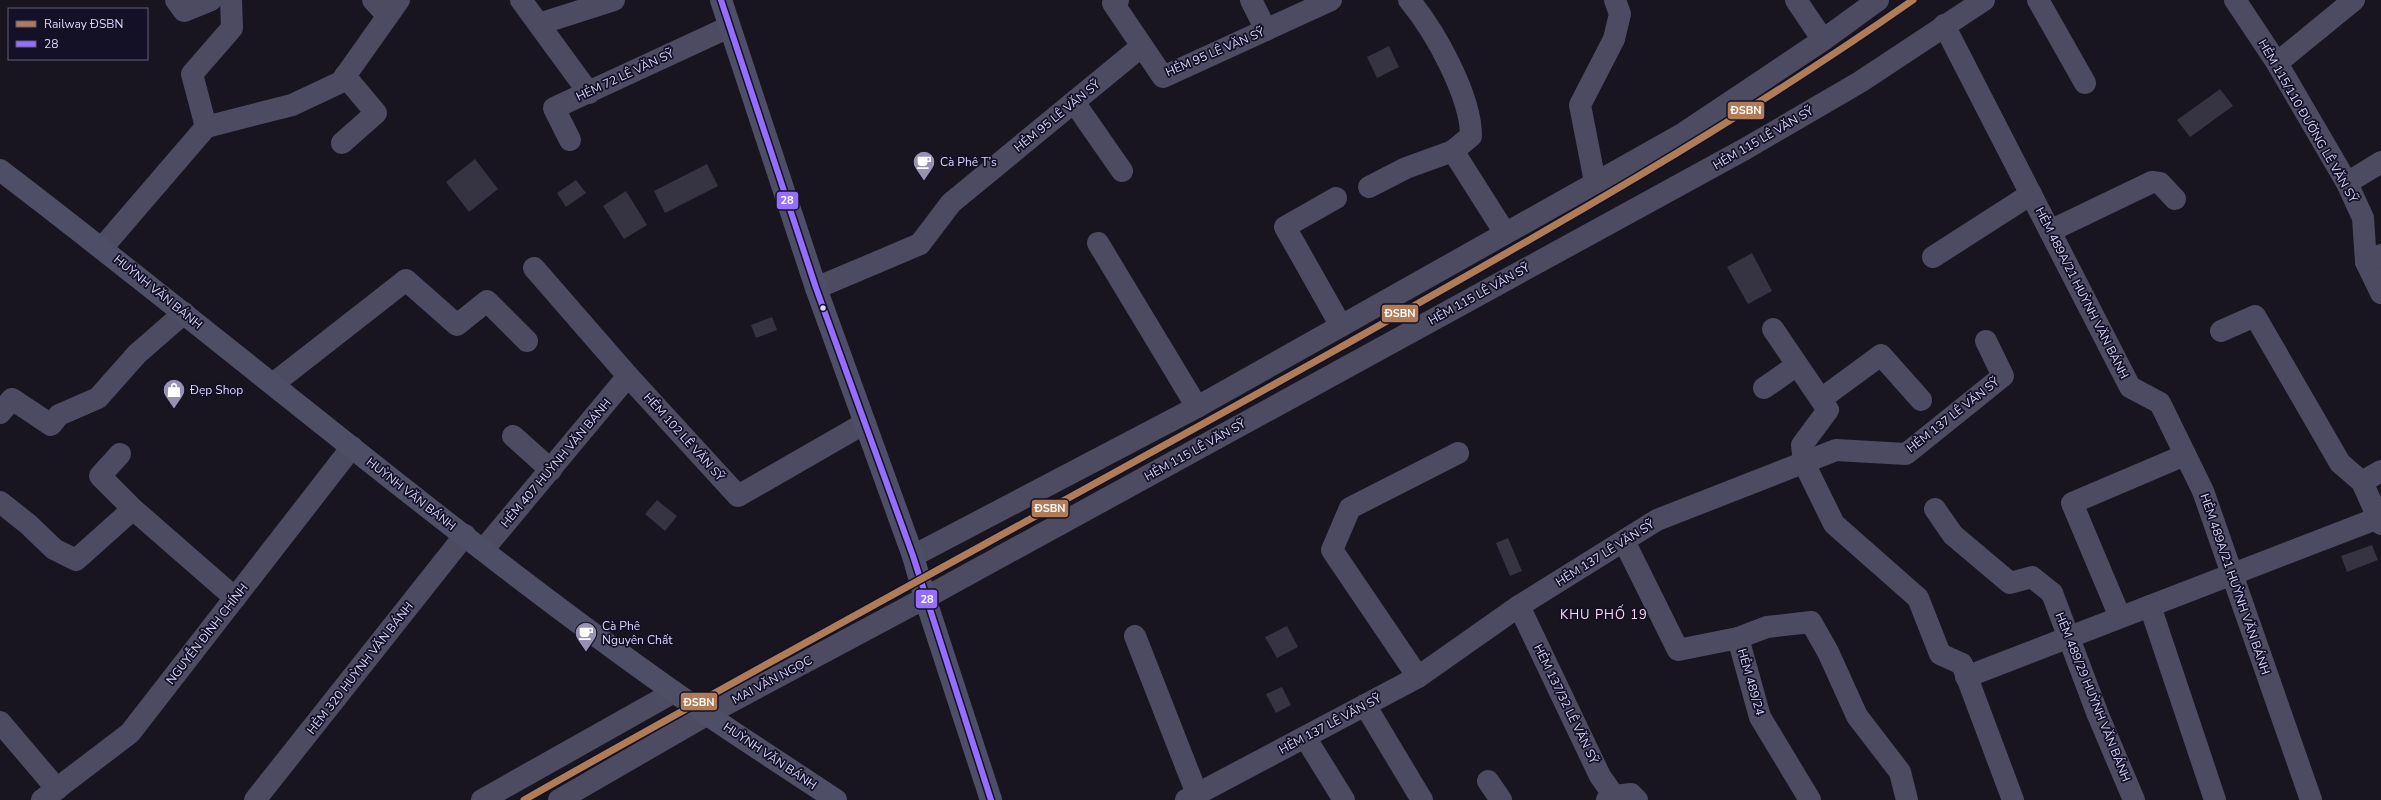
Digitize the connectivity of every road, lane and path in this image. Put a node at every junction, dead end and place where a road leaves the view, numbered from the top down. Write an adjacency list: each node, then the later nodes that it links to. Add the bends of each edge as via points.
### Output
1 (176, 0): 2 (street, via 184,11)
2 (211, 0)
3 (232, 0): 30 (street, via 232,28 192,74)
4 (521, 0): 19 (street)
5 (614, 0): 19 (street)
6 (721, 0): 21 (street)
7 (1118, 0): 24 (street, HẺM 95 LÊ VĂN SỸ, via 1113,3)
8 (1251, 0): 22 (street)
9 (1331, 0): 22 (street, HẺM 95 LÊ VĂN SỸ)
10 (1409, 0): 33 (street, via 1419,11 1447,57 1471,120 1471,136)
11 (1615, 0): 37 (street, via 1620,14 1614,39 1580,104)
12 (1796, 0): 23 (street)
13 (1878, 0): 23 (street)
14 (1984, 0): 20 (street, HẺM 115 LÊ VĂN SỸ)
15 (2038, 0): 27 (street)
16 (2235, 0): 25 (street, HẺM 115/110 ĐƯỜNG LÊ VĂN SỸ)
17 (2354, 0): 25 (street)
18 (386, 5): 26 (street)
19 (539, 24): 28 (street)
20 (1944, 25): 40 (street, HẺM 489A/21 HUỲNH VĂN BÁNH); 86 (street, HẺM 115 LÊ VĂN SỸ, via 1860,82 1745,149)
21 (729, 27): 28 (street, HẺM 72 LÊ VĂN SỸ); 50 (street)
22 (1266, 30): 24 (street, HẺM 95 LÊ VĂN SỸ, via 1163,77)
23 (1823, 40): 37 (street, via 1684,133)
24 (1142, 46): 29 (street, HẺM 95 LÊ VĂN SỸ)
25 (2277, 64): 38 (street, HẺM 115/110 ĐƯỜNG LÊ VĂN SỸ)
26 (345, 76): 30 (street, via 341,82 292,105); 32 (street, via 376,113)
27 (2085, 83)
28 (589, 93): 31 (street, HẺM 72 LÊ VĂN SỸ, via 554,108)
29 (1074, 102): 36 (street, HẺM 95 LÊ VĂN SỸ); 50 (street, HẺM 95 LÊ VĂN SỸ, via 951,203 920,244)
30 (206, 127): 46 (street)
31 (570, 140)
32 (342, 143)
33 (1453, 151): 39 (street, via 1406,168); 44 (street)
34 (2381, 162): 38 (street)
35 (0, 170): 46 (street, HUỲNH VĂN BÁNH)
36 (1122, 171)
37 (1595, 182): 44 (street)
38 (2347, 183): 48 (street, HẺM 115/110 ĐƯỜNG LÊ VĂN SỸ, via 2363,218)
39 (1369, 187)
40 (2031, 194): 43 (street, HẺM 489A/21 HUỲNH VĂN BÁNH); 47 (street)
41 (1336, 198): 53 (street, via 1285,227)
42 (2175, 199): 43 (street, via 2160,183 2152,182)
43 (2050, 230): 71 (street, HẺM 489A/21 HUỲNH VĂN BÁNH, via 2130,387 2160,403)
44 (1505, 233): 53 (street)
45 (1098, 243): 64 (street)
46 (102, 248): 52 (street, HUỲNH VĂN BÁNH)
47 (1933, 258)
48 (2374, 258): 51 (street, HẺM 115/110 ĐƯỜNG LÊ VĂN SỸ)
49 (534, 268): 59 (street, HẺM 102 LÊ VĂN SỸ)
50 (816, 288): 66 (street)
51 (2381, 293)
52 (184, 313): 60 (street, HUỲNH VĂN BÁNH); 65 (street, via 138,354 98,398 59,415 51,425 12,399)
53 (1341, 326): 64 (street)
54 (1773, 329): 58 (street)
55 (2221, 330): 75 (street, via 2254,316 2340,464)
56 (1986, 341): 72 (street, HẺM 137 LÊ VĂN SỸ, via 2003,376 1906,454 1836,450)
57 (527, 342): 60 (street, via 487,301 456,325 406,280)
58 (1797, 365): 61 (street); 62 (street)
59 (628, 376): 66 (street, HẺM 102 LÊ VĂN SỸ, via 738,496); 73 (street, HẺM 407 HUỲNH VĂN BÁNH)
60 (273, 384): 68 (street, HUỲNH VĂN BÁNH)
61 (1764, 388)
62 (1821, 399): 63 (street, via 1881,355); 72 (street, via 1828,410 1802,445)
63 (1921, 400)
64 (1197, 407): 83 (street)
65 (0, 412)
66 (865, 423): 83 (street)
67 (513, 436): 73 (street)
68 (352, 447): 80 (street, HUỲNH VĂN BÁNH); 85 (street, NGUYỄN ĐÌNH CHÍNH)
69 (1458, 453): 94 (street, via 1350,508 1332,550)
70 (120, 454): 77 (street, via 100,476)
71 (2185, 455): 84 (street, HẺM 489A/21 HUỲNH VĂN BÁNH, via 2203,491); 89 (street, via 2072,503)
72 (1804, 463): 81 (street, HẺM 137 LÊ VĂN SỸ, via 1657,520); 93 (street, via 1834,524 1918,598 1940,654)
73 (551, 470): 82 (street, HẺM 407 HUỲNH VĂN BÁNH)
74 (2381, 471): 75 (street)
75 (2362, 482): 79 (street)
76 (0, 502): 77 (street, via 54,549 76,560)
77 (133, 509): 85 (street)
78 (1935, 509): 91 (street, HẺM 489/29 HUỲNH VĂN BÁNH, via 1953,535 2010,583 2032,577 2052,593)
79 (2380, 521): 84 (street)
80 (465, 536): 82 (street, HUỲNH VĂN BÁNH); 104 (street, HẺM 320 HUỲNH VĂN BÁNH)
81 (1624, 541): 87 (street, HẺM 137 LÊ VĂN SỸ); 92 (street, HẺM 489/24, via 1678,650)
82 (484, 550): 95 (street, HUỲNH VĂN BÁNH)
83 (913, 556): 86 (street)
84 (2232, 574): 88 (street); 118 (street, HẺM 489A/21 HUỲNH VĂN BÁNH)
85 (235, 598): 101 (street, NGUYỄN ĐÌNH CHÍNH, via 130,733)
86 (925, 598): 97 (street, MAI VĂN NGỌC); 108 (street)
87 (1519, 606): 94 (street, HẺM 137 LÊ VĂN SỸ); 103 (street, HẺM 137/32 LÊ VĂN SỸ, via 1600,776)
88 (2150, 606): 89 (street); 117 (street)
89 (2120, 617): 91 (street)
90 (1135, 636): 102 (street)
91 (2069, 637): 93 (street); 116 (street, HẺM 489/29 HUỲNH VĂN BÁNH)
92 (1738, 638): 113 (street, HẺM 489/24, via 1760,717); 114 (street, via 1767,627 1811,622 1828,652 1857,716 1900,772)
93 (1964, 670): 115 (street)
94 (1418, 677): 96 (street, HẺM 137 LÊ VĂN SỸ)
95 (674, 692): 97 (street, HUỲNH VĂN BÁNH); 105 (street)
96 (1365, 705): 99 (street, HẺM 137 LÊ VĂN SỸ); 110 (street)
97 (708, 714): 106 (street, MAI VĂN NGỌC); 107 (street, HUỲNH VĂN BÁNH)
98 (0, 722): 101 (street)
99 (1304, 737): 102 (street, HẺM 137 LÊ VĂN SỸ); 109 (street)
100 (1488, 781): 111 (street)
101 (50, 795)
102 (1192, 797)
103 (1613, 798): 112 (street, via 1631,794)
104 (255, 800)
105 (482, 800)
106 (559, 800)
107 (836, 800)
108 (991, 800)
109 (1344, 800)
110 (1422, 800)
111 (1501, 800)
112 (1637, 800)
113 (1810, 800)
114 (1907, 800)
115 (2013, 800)
116 (2134, 800)
117 (2215, 800)
118 (2311, 800)

